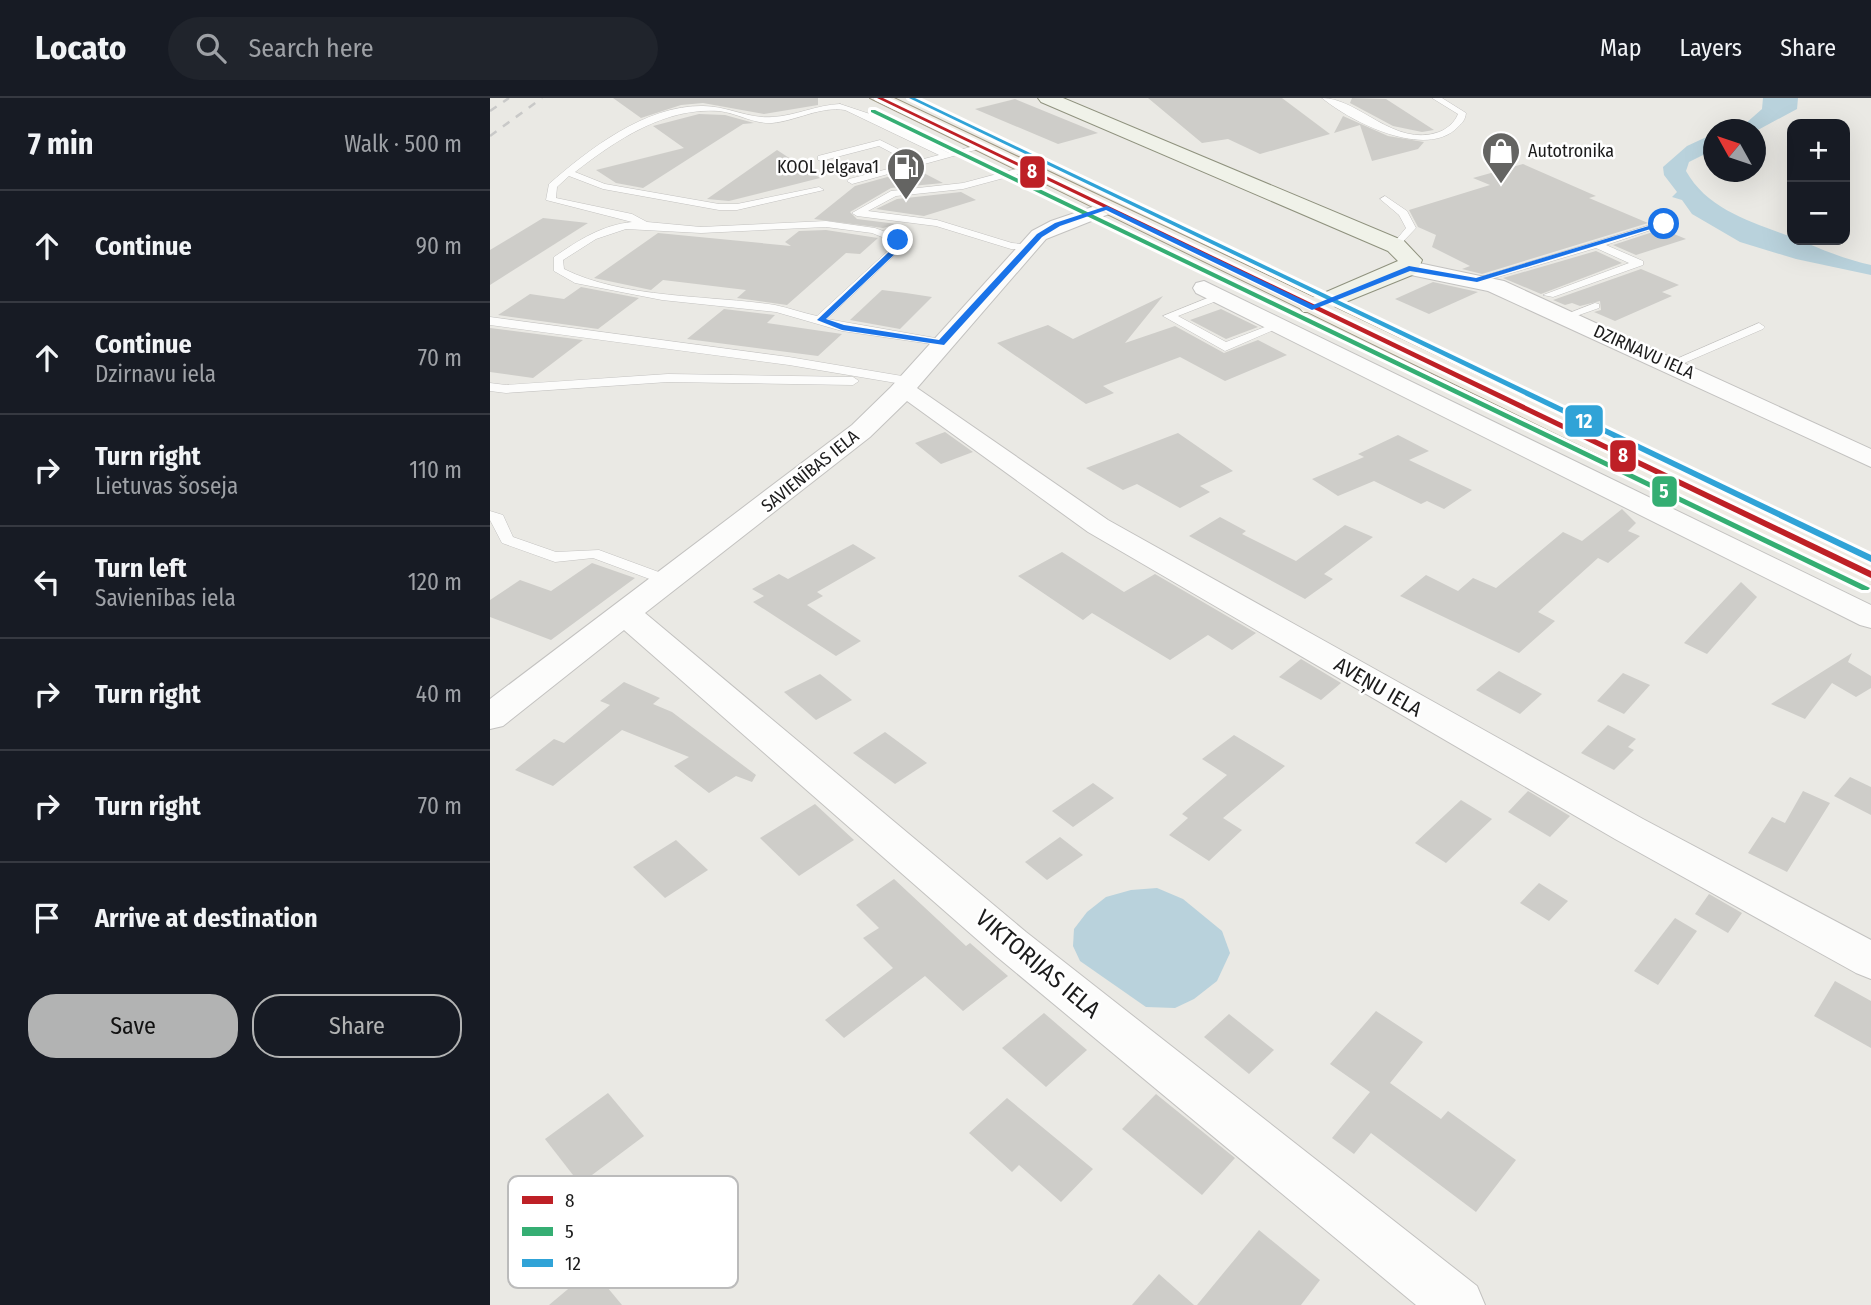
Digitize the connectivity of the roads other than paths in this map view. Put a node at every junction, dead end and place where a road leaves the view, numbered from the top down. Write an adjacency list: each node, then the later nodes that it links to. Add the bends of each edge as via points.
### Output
1 (716, 98): 6 (lane)
2 (879, 98): 7 (main road)
3 (1047, 98): 20 (street)
4 (1326, 98): 5 (lane, via 1381,129 1427,137 1445,134 1461,119 1462,113)
5 (1436, 98)
6 (722, 109): 8 (lane, via 755,120 773,120 845,107); 12 (lane, via 694,109 655,120 613,139)
7 (981, 147): 8 (lane); 11 (main road)
8 (948, 156): 10 (lane)
9 (821, 158): 10 (lane, via 880,143)
10 (918, 163): 13 (lane)
11 (1027, 169): 16 (main road); 21 (lane, via 963,186 894,193 857,213 937,223)
12 (567, 172): 14 (lane, via 603,186 719,207); 17 (lane, via 552,186 551,200 628,216)
13 (852, 181)
14 (819, 190)
15 (1385, 199): 20 (lane, via 1403,213 1411,228)
16 (1107, 208): 21 (street, SAVIENĪBAS IELA, via 1058,225); 27 (main road)
17 (645, 224): 29 (lane, via 702,230 817,224 860,228 898,240 895,250); 29 (lane, via 595,235 558,259 559,271 591,284 777,309)
18 (1664, 224): 19 (lane)
19 (1596, 244): 23 (lane); 25 (lane, via 1639,263)
20 (1396, 246): 22 (street, via 1410,260)
21 (1028, 247): 33 (street, SAVIENĪBAS IELA)
22 (1409, 268): 23 (street, DZIRNAVU IELA); 27 (street)
23 (1477, 280): 28 (street, DZIRNAVU IELA)
24 (1212, 292): 31 (street); 31 (lane, via 1169,316 1225,347)
25 (1549, 295)
26 (1595, 306): 28 (lane)
27 (1312, 307): 31 (street); 39 (main road)
28 (1565, 317): 34 (street, DZIRNAVU IELA)
29 (820, 320): 33 (lane)
30 (490, 321): 35 (lane, via 789,361)
31 (1276, 324): 42 (street)
32 (1759, 327): 34 (lane)
33 (941, 343): 35 (street, SAVIENĪBAS IELA)
34 (1671, 364): 37 (street, DZIRNAVU IELA)
35 (897, 384): 36 (lane, via 668,378); 40 (street, SAVIENĪBAS IELA, via 827,459); 44 (street, AVEŅU IELA, via 1098,526)
36 (490, 387)
37 (1871, 459)
38 (490, 515): 40 (lane, via 498,518 507,540 555,556 594,553)
39 (1871, 575)
40 (669, 581): 41 (street, SAVIENĪBAS IELA)
41 (626, 614): 43 (street, SAVIENĪBAS IELA); 45 (street, VIKTORIJAS IELA, via 1011,944)
42 (1871, 618)
43 (490, 717)
44 (1871, 961)
45 (1458, 1305)

